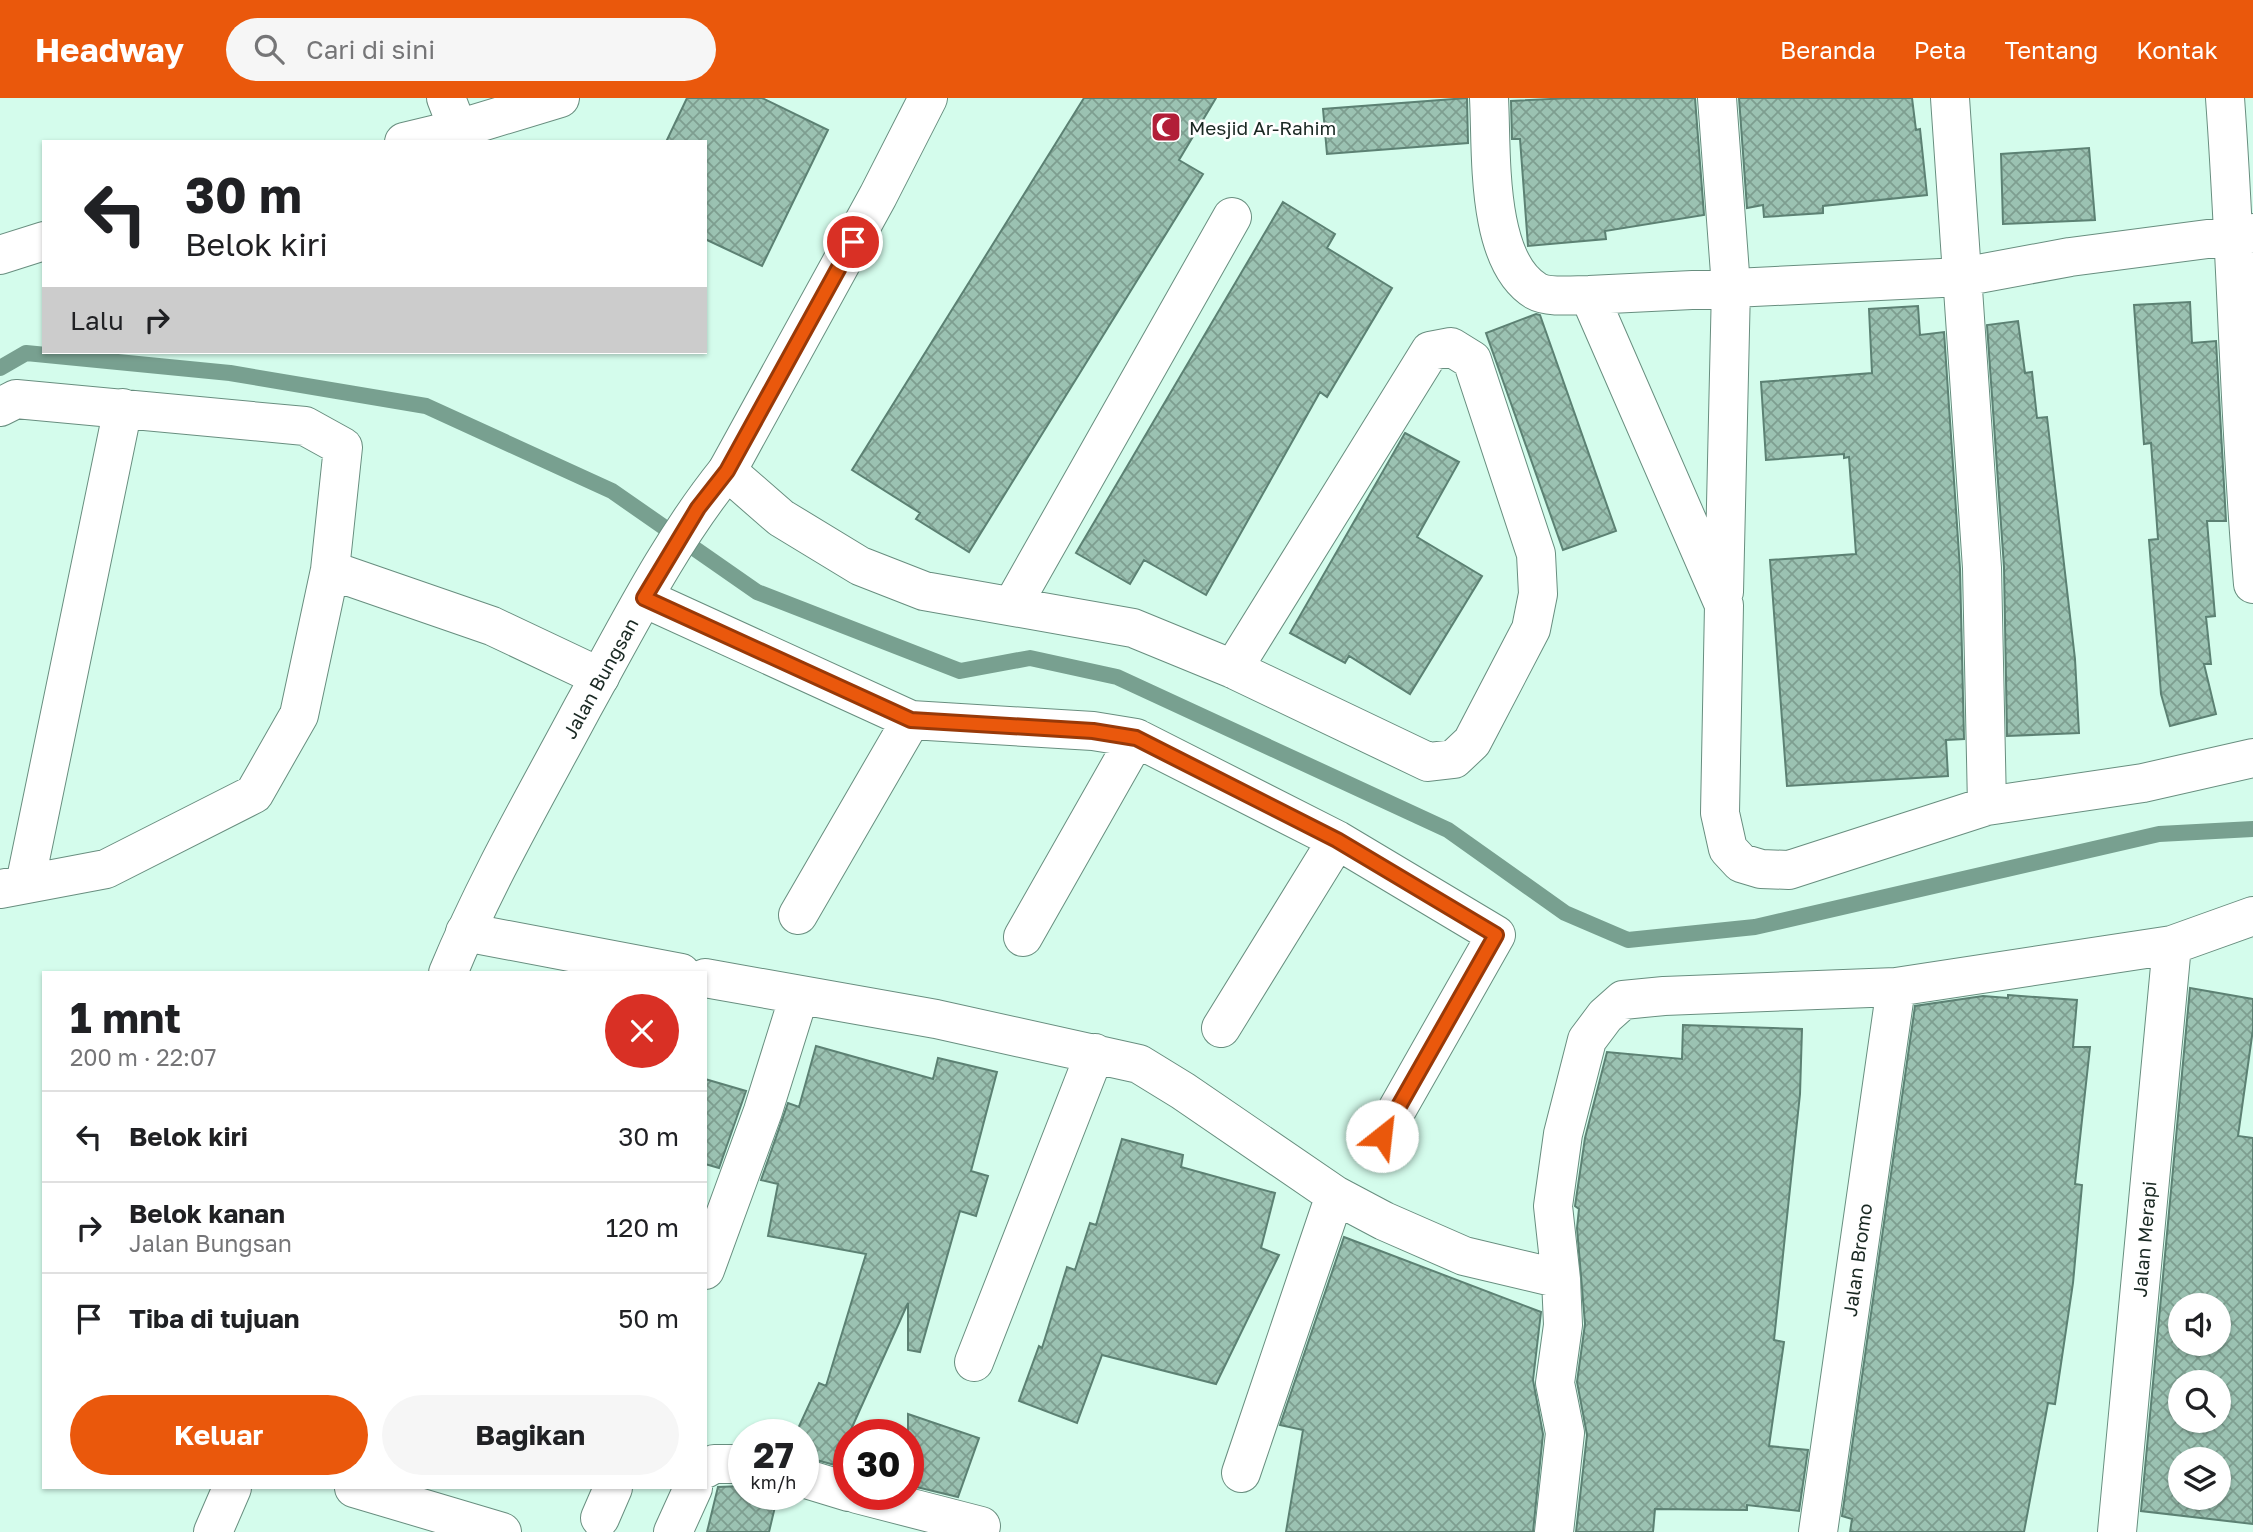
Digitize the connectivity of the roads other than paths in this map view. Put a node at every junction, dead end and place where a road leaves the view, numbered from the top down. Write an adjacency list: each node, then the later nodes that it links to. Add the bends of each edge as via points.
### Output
1 (560, 98): 7 (street)
2 (928, 98): 18 (street, Jalan Bungsan)
3 (1489, 98): 15 (street, via 1496,215 1508,259 1538,293)
4 (1717, 98): 14 (street)
5 (1950, 98): 13 (street)
6 (2225, 98): 10 (street)
7 (452, 114): 8 (street)
8 (407, 140)
9 (1232, 217): 23 (street)
10 (2244, 233): 13 (street); 21 (street, via 2245,491)
11 (42, 242): 12 (street)
12 (0, 255)
13 (1962, 277): 14 (street); 29 (street, via 1982,569)
14 (1731, 287): 15 (street); 22 (street)
15 (1589, 295): 22 (street)
16 (0, 407): 17 (street, via 16,399)
17 (123, 408): 19 (street, via 305,426 343,447); 31 (street)
18 (727, 471): 20 (street, Jalan Bungsan, via 698,508); 23 (street, via 780,517 860,566 924,591)
19 (330, 570): 25 (street, via 492,626); 31 (street, via 299,715 254,794 106,869)
20 (652, 584): 25 (street, Jalan Bungsan); 26 (street)
21 (2253, 584)
22 (1724, 605): 29 (street, via 1720,813 1728,849 1741,863 1789,870)
23 (1012, 606): 24 (street, via 1133,628)
24 (1233, 669): 24 (street, via 1428,762 1454,759 1472,742 1531,629 1538,594 1536,554 1472,360 1451,347 1430,351)
25 (600, 677): 34 (street, Jalan Bungsan)
26 (911, 720): 27 (street, via 1093,731); 32 (street)
27 (1136, 738): 30 (street); 35 (street)
28 (2253, 758): 29 (street, via 2143,783)
29 (1987, 806)
30 (1337, 840): 42 (street); 44 (street, via 1496,935)
31 (13, 887)
32 (797, 915)
33 (2253, 916): 36 (street)
34 (465, 932): 37 (street, Jalan Bungsan); 38 (street)
35 (1023, 937)
36 (2172, 946): 40 (street); 62 (street, Jalan Merapi)
37 (449, 971)
38 (670, 971)
39 (707, 978): 41 (street)
40 (1896, 988): 47 (street, via 1623,1000 1587,1040 1563,1134 1553,1206); 61 (street, Jalan Bromo)
41 (799, 996): 43 (street); 46 (street)
42 (1221, 1028)
43 (1095, 1053): 45 (street, via 1139,1064); 48 (street)
44 (1382, 1136)
45 (1335, 1195): 47 (street, via 1464,1256); 51 (street)
46 (707, 1264)
47 (1560, 1279): 60 (street, via 1563,1325 1555,1383 1565,1433)
48 (974, 1362)
49 (728, 1464): 50 (street)
50 (707, 1468)
51 (1241, 1474)
52 (232, 1489): 57 (street)
53 (357, 1489): 58 (street)
54 (693, 1489): 59 (street)
55 (921, 1510): 56 (street)
56 (981, 1525)
57 (213, 1532)
58 (502, 1532)
59 (674, 1532)
60 (1554, 1532)
61 (1818, 1532)
62 (2117, 1532)

